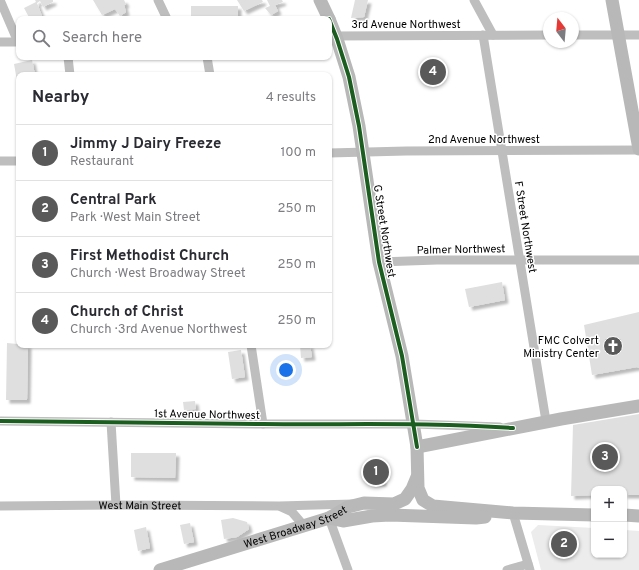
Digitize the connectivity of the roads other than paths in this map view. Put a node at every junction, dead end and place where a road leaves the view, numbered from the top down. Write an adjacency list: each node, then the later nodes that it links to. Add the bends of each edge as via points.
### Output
1 (0, 0): 15 (street)
2 (158, 0): 6 (street)
3 (320, 0): 7 (main road, G Street Northwest)
4 (474, 0): 9 (street)
5 (612, 0): 12 (main road)
6 (166, 16)
7 (328, 16)
8 (483, 35): 9 (street, 3rd Avenue Northwest); 14 (street, 3rd Avenue Northwest); 22 (street, F Street Northwest)
9 (493, 35): 10 (street)
10 (543, 35)
11 (579, 35): 12 (street)
12 (618, 35): 13 (street); 23 (main road)
13 (639, 35)
14 (332, 36): 24 (main road, G Street Northwest, via 349,77)
15 (16, 37)
16 (0, 42): 17 (street)
17 (16, 42)
18 (68, 60): 20 (street)
19 (208, 60): 21 (street)
20 (70, 72)
21 (210, 72)
22 (501, 150): 23 (street, 2nd Avenue Northwest); 24 (street, 2nd Avenue Northwest); 28 (street, F Street Northwest)
23 (639, 150)
24 (363, 152): 25 (street, 2nd Avenue Northwest); 30 (main road, G Street Northwest)
25 (332, 153)
26 (0, 161): 27 (street)
27 (16, 161)
28 (519, 260): 29 (street, Palmer Northwest); 30 (street, Palmer Northwest); 35 (street, F Street Northwest)
29 (639, 260)
30 (380, 262): 37 (main road, G Street Northwest, via 402,356)
31 (251, 348): 36 (street)
32 (639, 406): 35 (main road)
33 (0, 421): 34 (street, 1st Avenue Northwest)
34 (111, 422): 36 (street, 1st Avenue Northwest); 42 (street)
35 (546, 422): 38 (main road)
36 (263, 424): 37 (street, 1st Avenue Northwest)
37 (414, 424): 38 (street); 39 (main road, G Street Northwest)
38 (513, 428): 39 (main road)
39 (418, 447): 40 (main road, G Street Northwest)
40 (417, 477): 41 (main road, West Broadway Street, via 405,499 394,504); 45 (main road, via 422,500 433,506)
41 (364, 503): 44 (street, West Main Street); 49 (main road, West Broadway Street, via 348,507)
42 (116, 505): 43 (street, West Main Street); 44 (street, West Main Street)
43 (0, 506)
44 (279, 506): 50 (street, via 292,512)
45 (513, 513): 46 (main road); 49 (main road, via 476,518 372,516 343,521); 51 (street)
46 (591, 515)
47 (627, 515): 48 (main road)
48 (639, 516)
49 (329, 518): 50 (main road, West Broadway Street); 53 (street)
50 (304, 526): 52 (main road, West Broadway Street)
51 (529, 567): 54 (street)
52 (160, 570)
53 (348, 570)
54 (507, 570)

